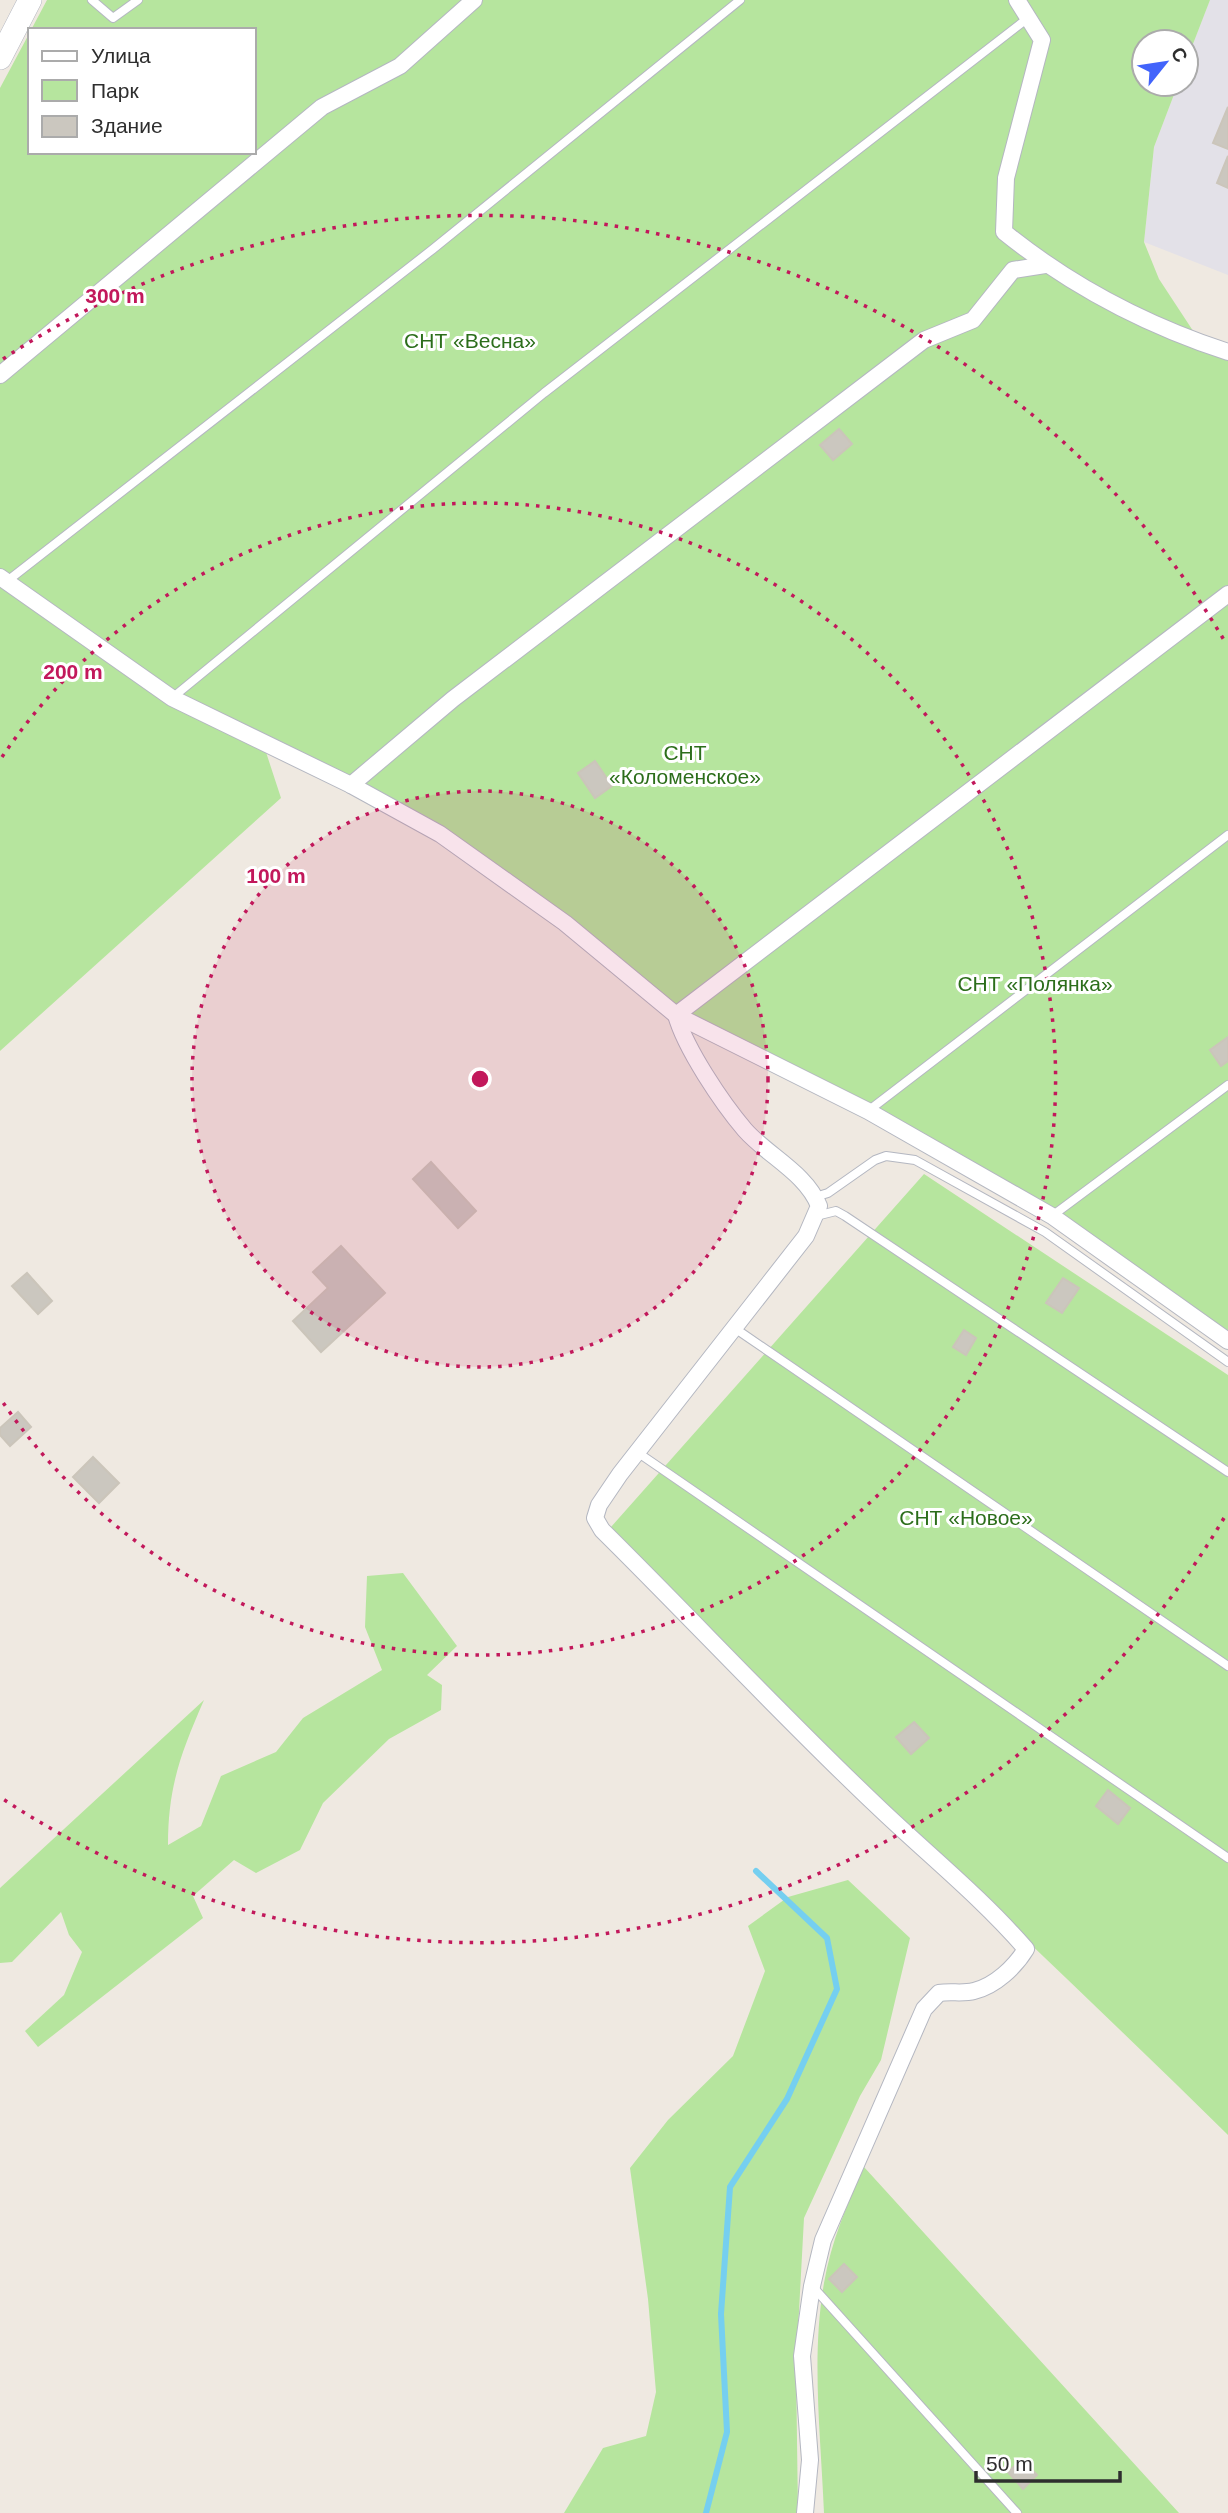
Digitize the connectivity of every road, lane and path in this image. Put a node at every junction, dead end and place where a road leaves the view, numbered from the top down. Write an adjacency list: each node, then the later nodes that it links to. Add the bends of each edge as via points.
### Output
1 (30, 0): 8 (main road)
2 (92, 0): 3 (lane, via 113,18)
3 (138, 0)
4 (474, 0): 11 (street, via 400,66 322,107)
5 (740, 0): 12 (lane, via 433,249)
6 (1017, 0): 7 (street)
7 (1028, 18): 9 (street, via 1042,40 1006,178 1004,232); 14 (lane, via 544,393)
8 (0, 58)
9 (1045, 265): 10 (street, via 1113,307); 15 (street, via 1013,270 973,320 913,348 453,699)
10 (1228, 352)
11 (0, 375)
12 (3, 580): 14 (street)
13 (1228, 594): 17 (street)
14 (172, 698): 15 (street)
15 (351, 785): 17 (street, via 440,834 565,923)
16 (1228, 835): 19 (lane)
17 (677, 1015): 19 (street); 20 (street, via 682,1038 745,1129 810,1188)
18 (1228, 1085): 22 (lane)
19 (868, 1111): 22 (street)
20 (815, 1198): 21 (street, via 819,1206); 25 (lane, via 875,1160 886,1156 915,1160 1045,1232)
21 (816, 1216): 23 (street, via 806,1236); 27 (lane, via 835,1211 845,1216)
22 (1052, 1216): 24 (street)
23 (733, 1327): 26 (street); 28 (lane)
24 (1228, 1341)
25 (1228, 1362)
26 (637, 1452): 29 (lane); 30 (street, via 599,1505 595,1518 602,1530 812,1743 997,1916 1026,1949 1000,1977 973,1992 939,1993 925,2009 823,2240)
27 (1228, 1472)
28 (1228, 1666)
29 (1228, 1857)
30 (812, 2286): 31 (street, via 802,2356 810,2460); 32 (lane)
31 (805, 2513)
32 (1017, 2513)

